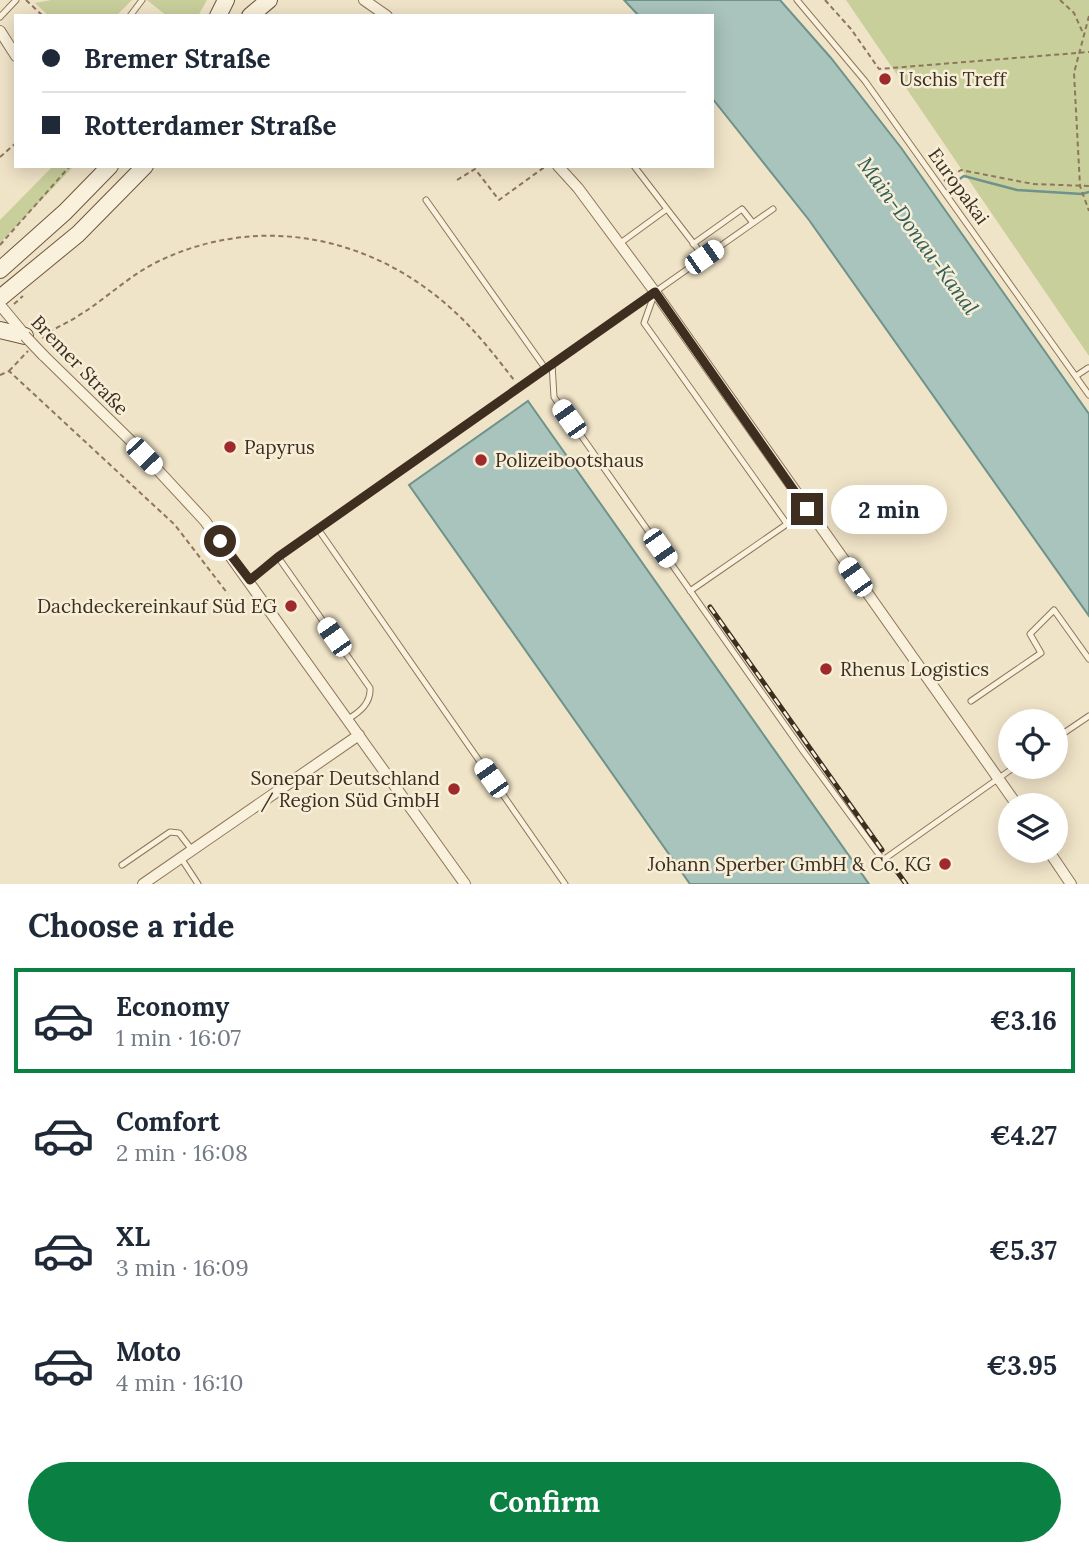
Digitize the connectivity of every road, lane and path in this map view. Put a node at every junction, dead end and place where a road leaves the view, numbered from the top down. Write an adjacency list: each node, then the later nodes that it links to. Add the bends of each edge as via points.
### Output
1 (16, 0): 12 (lane)
2 (26, 0): 8 (path)
3 (269, 0): 9 (main road)
4 (364, 0): 10 (street)
5 (797, 0): 27 (lane, Europakai, via 865,81)
6 (1060, 0): 14 (path, via 1074,13)
7 (828, 1): 17 (path, via 879,69)
8 (41, 14)
9 (252, 14)
10 (384, 14)
11 (1089, 16): 14 (path)
12 (0, 17)
13 (0, 32): 16 (street)
14 (1084, 34): 17 (path)
15 (1089, 52): 17 (path)
16 (14, 53)
17 (1079, 53): 28 (path, via 1074,73)
18 (14, 145): 19 (path)
19 (0, 157)
20 (68, 168): 37 (path)
21 (108, 168): 39 (main road)
22 (143, 168): 41 (main road, via 62,249)
23 (543, 168): 26 (path, via 499,200 475,169)
24 (560, 168): 35 (street)
25 (636, 168): 31 (lane)
26 (457, 180)
27 (939, 185): 28 (path, via 961,170 1033,184); 50 (lane, Europakai)
28 (1080, 186): 29 (path); 33 (path)
29 (1089, 186)
30 (426, 200): 46 (lane)
31 (667, 209): 35 (lane); 36 (lane)
32 (773, 209): 34 (lane)
33 (1089, 211)
34 (753, 223): 36 (lane, via 742,209); 38 (lane)
35 (620, 244): 40 (street)
36 (693, 244): 38 (lane)
37 (0, 245)
38 (704, 257): 40 (lane)
39 (0, 270)
40 (655, 292): 45 (lane); 53 (street); 54 (lane, via 644,323)
41 (0, 298)
42 (0, 305): 44 (street, Bremer Straße)
43 (0, 330): 44 (main road)
44 (25, 336): 57 (street, Bremer Straße, bridge, via 189,501)
45 (552, 364): 46 (lane); 58 (lane, via 554,397)
46 (545, 368): 51 (lane)
47 (1088, 368): 50 (lane)
48 (9, 371): 49 (path); 51 (path, via 52,329 158,261 233,237 278,235 329,242 372,255 412,278 480,337); 59 (path, via 175,525)
49 (0, 375)
50 (1076, 376): 52 (lane, Europakai)
51 (520, 387): 55 (lane)
52 (1089, 395)
53 (807, 509): 54 (lane); 66 (street)
54 (787, 524): 58 (lane)
55 (318, 529): 56 (lane); 75 (lane)
56 (278, 557): 57 (lane); 63 (lane, via 370,688 367,702)
57 (250, 580): 63 (street, Bremer Straße)
58 (690, 591): 66 (lane, via 883,860)
59 (228, 594)
60 (1089, 659): 61 (lane, via 1054,610 1030,634 1041,653)
61 (971, 701)
62 (1089, 716): 64 (lane)
63 (348, 719): 65 (street, Bremer Straße)
64 (1068, 730)
65 (359, 735): 68 (street); 74 (street, Bremer Straße)
66 (998, 779): 67 (street)
67 (1008, 793)
68 (192, 850): 69 (street); 71 (lane, via 180,833 170,832)
69 (181, 858): 72 (street); 73 (lane)
70 (1057, 863): 76 (street)
71 (121, 865)
72 (142, 884)
73 (198, 884)
74 (465, 884)
75 (565, 884)
76 (1071, 884)

